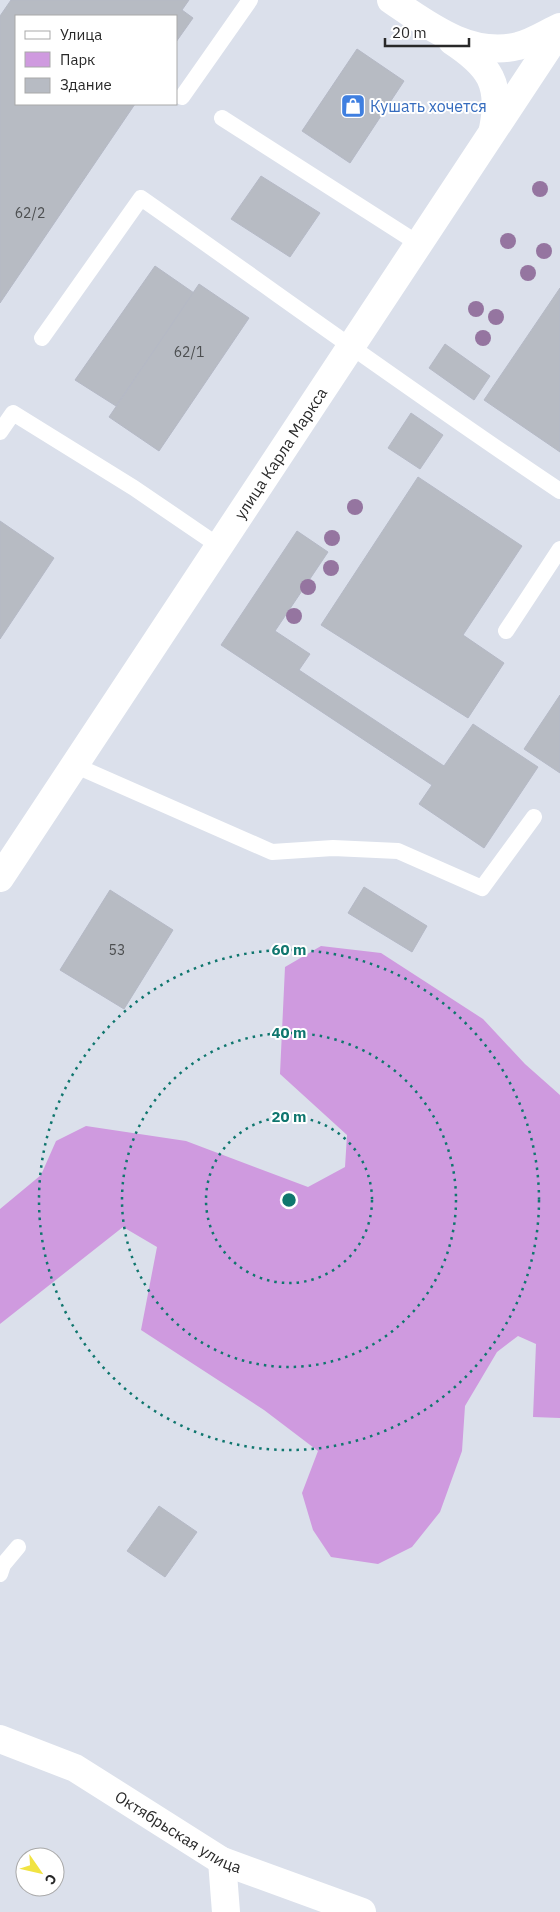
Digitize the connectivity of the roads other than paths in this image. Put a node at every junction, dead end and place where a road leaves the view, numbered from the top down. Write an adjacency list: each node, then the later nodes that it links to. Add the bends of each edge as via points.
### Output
1 (250, 0): 5 (lane)
2 (391, 0): 4 (street)
3 (560, 28): 4 (street, via 519,46 499,49); 7 (street, улица Карла Маркса)
4 (444, 36): 7 (street, via 490,74 497,95)
5 (182, 97)
6 (222, 118): 8 (lane)
7 (492, 132): 8 (street, улица Карла Маркса)
8 (419, 244): 10 (street, улица Карла Маркса)
9 (42, 338): 10 (lane, via 141,198)
10 (352, 345): 12 (lane, via 435,408); 13 (street, улица Карла Маркса)
11 (0, 432): 13 (lane, via 13,412)
12 (560, 491)
13 (219, 546): 16 (street, улица Карла Маркса)
14 (560, 549): 15 (lane)
15 (506, 630)
16 (74, 765): 17 (lane, via 272,852 333,848 398,851 482,888); 18 (street, улица Карла Маркса)
17 (534, 817)
18 (0, 878)
19 (18, 1547): 20 (lane)
20 (0, 1574)
21 (0, 1739): 22 (street, Октябрьская улица, via 75,1768)
22 (222, 1861): 23 (street); 24 (street, Октябрьская улица)
23 (226, 1912)
24 (362, 1912)

